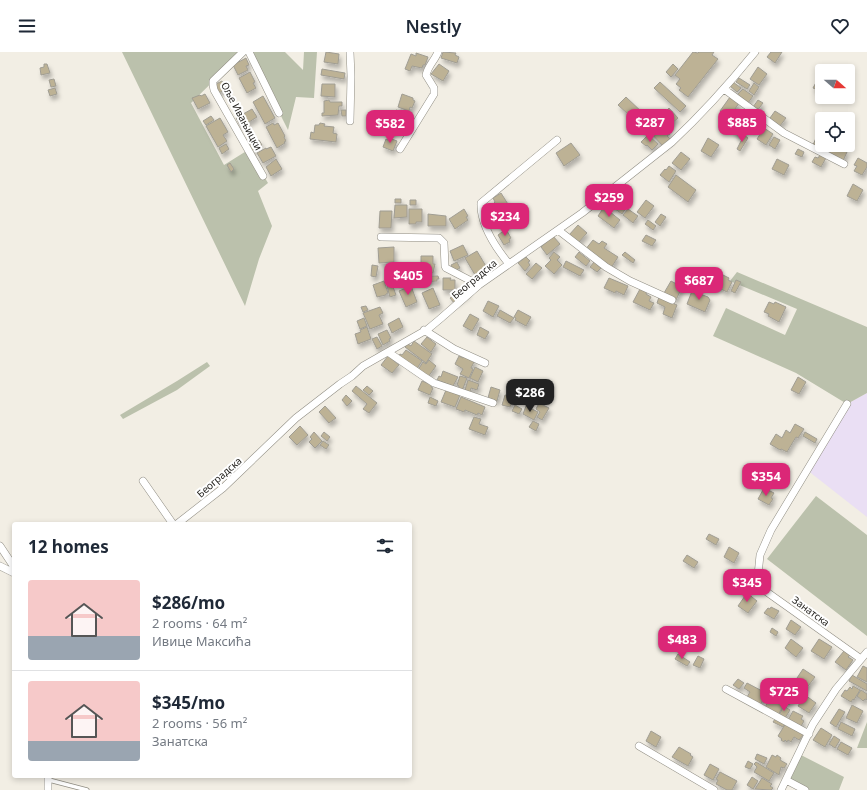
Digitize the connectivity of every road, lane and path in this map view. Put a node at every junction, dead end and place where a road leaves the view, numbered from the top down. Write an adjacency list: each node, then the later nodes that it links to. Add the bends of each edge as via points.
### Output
1 (243, 52): 12 (street, Оље Ивањицки, via 212,85)
2 (249, 52): 7 (street)
3 (350, 52): 8 (street)
4 (438, 52): 10 (street, via 426,75 434,88 434,94)
5 (755, 52): 6 (street, Београдска)
6 (724, 89): 11 (street, via 784,133); 13 (street, Београдска, via 672,142)
7 (279, 113)
8 (350, 121)
9 (557, 140): 15 (street, via 480,203 493,244)
10 (400, 149)
11 (844, 164)
12 (263, 176)
13 (558, 230): 15 (street, Београдска); 17 (street, via 606,267)
14 (381, 237): 16 (street, via 439,238 444,243 446,268)
15 (509, 264): 16 (street, Београдска)
16 (479, 285): 18 (street, Београдска, via 450,312)
17 (672, 300)
18 (424, 330): 19 (street, Београдска); 20 (street, via 454,349)
19 (388, 352): 21 (street, via 434,383); 25 (street, Београдска, via 363,366 296,418 223,488)
20 (485, 363)
21 (493, 403)
22 (847, 404): 31 (street, Занатска, via 771,530 760,555 758,575 764,590)
23 (143, 481): 24 (street)
24 (172, 522)
25 (180, 522)
26 (0, 546): 27 (street)
27 (12, 564)
28 (0, 566): 29 (street)
29 (12, 572)
30 (867, 652): 31 (street)
31 (861, 659): 33 (street, via 836,689)
32 (726, 689): 33 (street)
33 (809, 734): 36 (street)
34 (639, 746): 39 (street)
35 (48, 778): 37 (street); 38 (lane)
36 (786, 780): 40 (street); 41 (street)
37 (48, 790)
38 (87, 790)
39 (714, 790)
40 (781, 790)
41 (804, 790)

